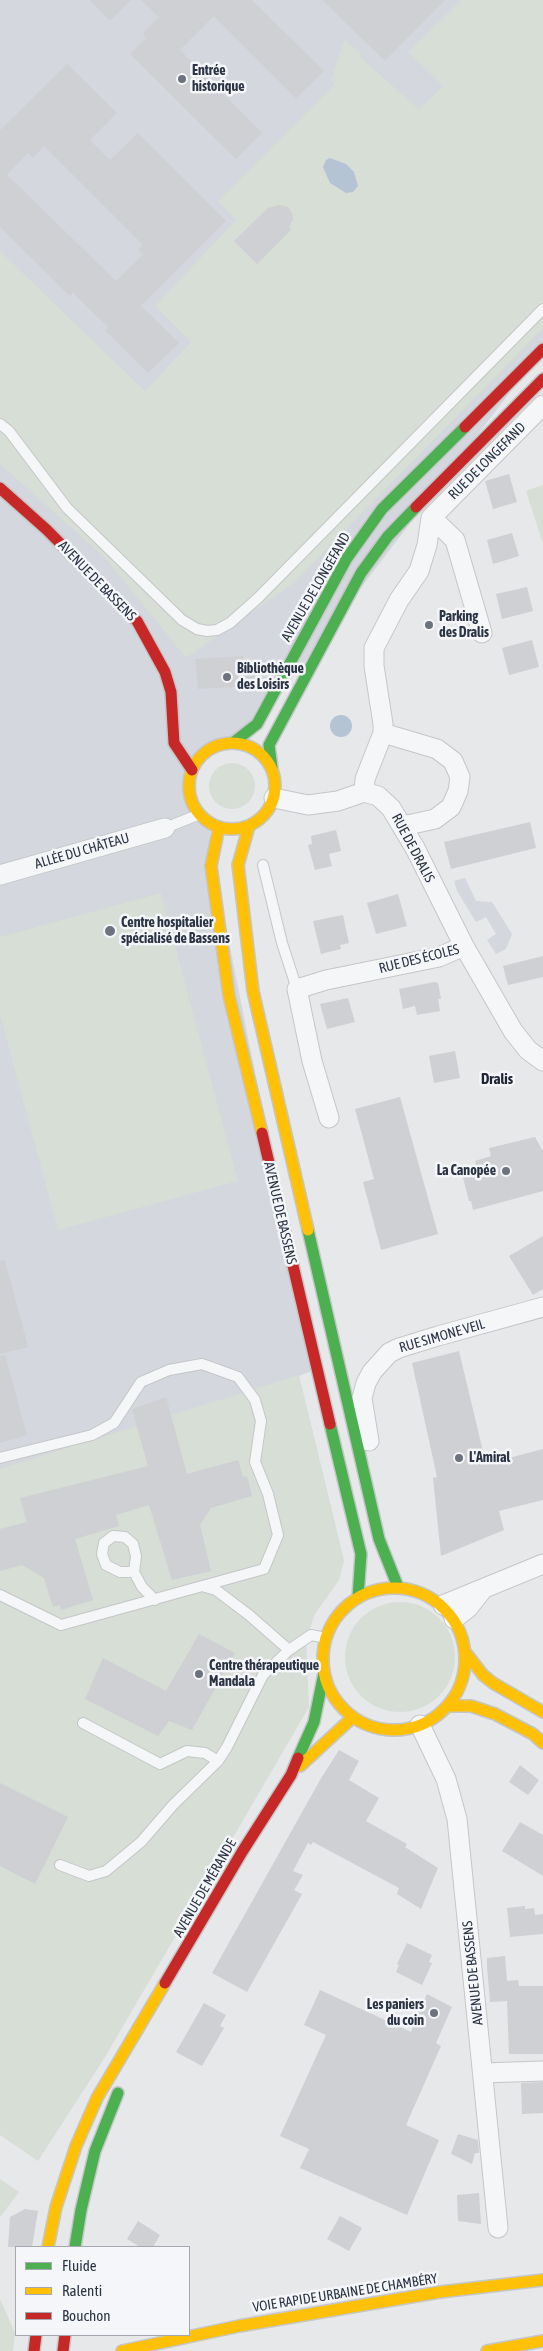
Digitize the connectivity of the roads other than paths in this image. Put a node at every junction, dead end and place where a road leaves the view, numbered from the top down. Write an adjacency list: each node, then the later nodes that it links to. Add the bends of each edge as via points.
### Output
1 (543, 309): 5 (lane, via 258,598 217,630 207,632 182,620 67,508 10,431)
2 (543, 349): 10 (main road, AVENUE DE LONGEFAND, via 382,509 347,558 257,724)
3 (543, 379): 11 (main road, via 388,536 361,573 269,745)
4 (543, 405): 7 (street, RUE DE LONGEFAND)
5 (0, 424)
6 (0, 488): 12 (main road, AVENUE DE BASSENS, via 47,530 137,622 165,672 177,723 174,743)
7 (432, 518): 8 (street, via 455,540); 9 (street, via 419,571 399,600 374,648)
8 (482, 633)
9 (383, 733): 13 (street, via 365,779); 17 (street, via 437,749 453,761 460,777 451,807 435,819)
10 (234, 742): 11 (main road, via 257,750); 12 (main road, via 209,745)
11 (272, 768): 14 (main road, via 276,788)
12 (192, 770): 15 (main road, via 190,796)
13 (364, 792): 14 (street, via 338,801 308,805); 17 (street, RUE DE DRALIS, via 378,796)
14 (274, 798): 16 (main road, via 260,819)
15 (200, 814): 18 (main road); 19 (lane)
16 (249, 826): 18 (main road); 28 (main road, AVENUE DE BASSENS, via 238,864 253,990)
17 (403, 826): 22 (street, RUE DE DRALIS)
18 (219, 827): 34 (main road, AVENUE DE BASSENS, via 211,866 229,996 361,1554)
19 (165, 828): 21 (street, ALLÉE DU CHÂTEAU)
20 (263, 866): 23 (lane)
21 (0, 875)
22 (464, 946): 23 (street, RUE DES ÉCOLES, via 439,957); 24 (street, RUE DES ÉCOLES, via 513,1030 528,1050)
23 (296, 989): 25 (street)
24 (543, 1061)
25 (329, 1118)
26 (543, 1307): 28 (street, RUE SIMONE VEIL, via 399,1348 378,1365 366,1383 362,1398 378,1484)
27 (0, 1458): 31 (lane, via 92,1434 107,1427 114,1423 141,1382 169,1370 202,1364 238,1377 256,1400 261,1421 255,1462 268,1494 278,1535 264,1569)
28 (373, 1512): 32 (main road, AVENUE DE BASSENS, via 382,1550)
29 (543, 1564): 36 (street, via 483,1589 468,1608)
30 (134, 1572): 35 (lane, via 142,1587)
31 (205, 1587): 35 (lane); 38 (lane, via 216,1590)
32 (398, 1587): 34 (main road, via 377,1589); 36 (main road, via 418,1591)
33 (0, 1595): 35 (lane, via 61,1625)
34 (358, 1597): 37 (main road, via 333,1622)
35 (155, 1600)
36 (448, 1612): 39 (main road, via 462,1635)
37 (326, 1638): 38 (lane, via 311,1635); 40 (main road)
38 (289, 1650): 47 (lane, via 263,1675)
39 (466, 1653): 41 (main road, via 462,1681); 42 (main road, via 492,1682)
40 (324, 1673): 43 (main road, via 330,1690); 48 (main road, AVENUE DE MÉRANDE, via 314,1722)
41 (448, 1706): 45 (main road); 46 (main road, via 471,1706 495,1714 533,1734)
42 (543, 1712)
43 (353, 1717): 45 (main road, via 385,1730 403,1730); 48 (main road, AVENUE DE MÉRANDE)
44 (83, 1723): 47 (lane, via 160,1764 187,1751 205,1753)
45 (420, 1725): 52 (street, AVENUE DE BASSENS, via 446,1779 457,1819)
46 (543, 1743)
47 (218, 1761): 49 (lane, via 172,1805 141,1842 106,1871 89,1876)
48 (291, 1775): 50 (main road, AVENUE DE MÉRANDE, via 242,1852)
49 (60, 1865)
50 (147, 2017): 54 (main road, AVENUE DE MÉRANDE, via 97,2098 76,2146 56,2207); 55 (main road, AVENUE DE MÉRANDE, via 95,2151)
51 (543, 2071): 52 (street)
52 (483, 2073): 53 (street, AVENUE DE BASSENS)
53 (498, 2228)
54 (48, 2246)
55 (75, 2246)
56 (543, 2280): 62 (main road, VOIE RAPIDE URBAINE DE CHAMBÉRY, via 440,2292 239,2326)
57 (36, 2336): 60 (main road)
58 (65, 2336): 61 (main road)
59 (543, 2341): 63 (main road)
60 (34, 2351)
61 (63, 2351)
62 (122, 2351)
63 (488, 2351)

